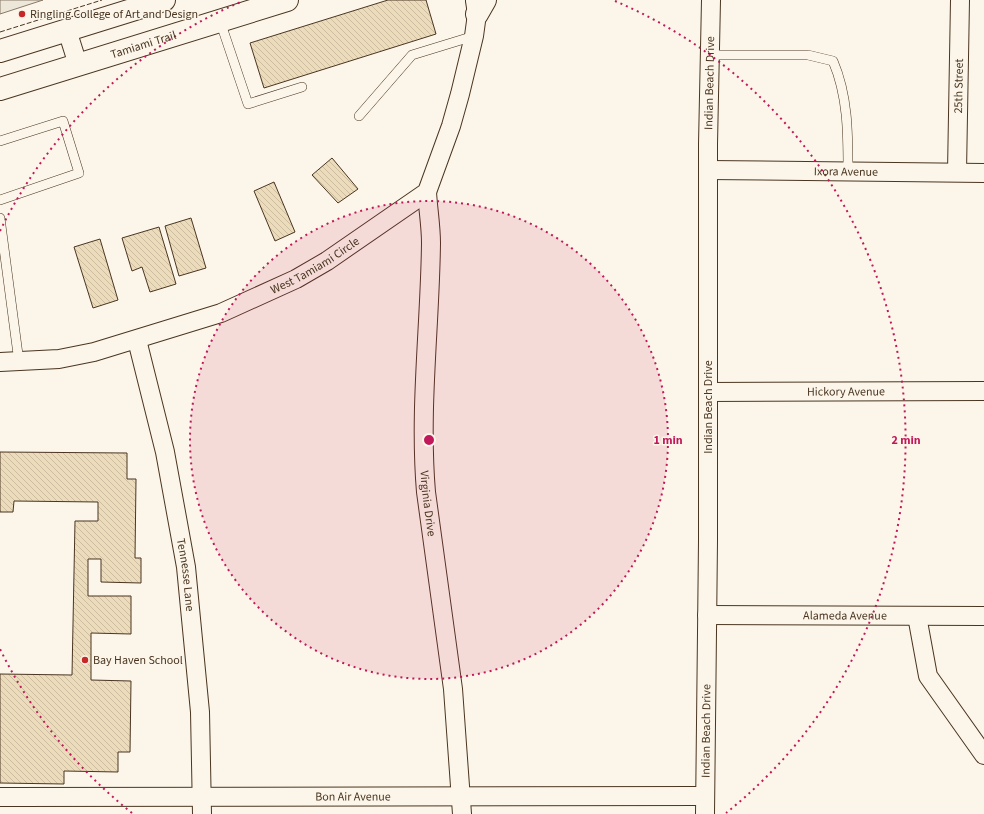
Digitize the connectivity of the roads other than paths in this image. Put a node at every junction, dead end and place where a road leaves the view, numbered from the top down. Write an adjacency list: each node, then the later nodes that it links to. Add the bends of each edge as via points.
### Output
1 (164, 0): 7 (main road)
2 (287, 0): 6 (main road, Tamiami Trail)
3 (711, 0): 10 (street, Indian Beach Drive)
4 (960, 0): 18 (street, 25th Street)
5 (479, 5): 8 (street)
6 (220, 21): 11 (main road, Tamiami Trail); 12 (lane, via 248,104)
7 (67, 30): 9 (main road); 11 (street)
8 (474, 36): 14 (lane, via 412,55); 20 (street, via 451,126)
9 (0, 51)
10 (710, 55): 16 (street, Indian Beach Drive); 17 (lane, via 808,55 833,61 844,98)
11 (78, 65): 13 (main road, Tamiami Trail)
12 (302, 87)
13 (0, 89)
14 (359, 116)
15 (0, 141): 21 (lane, via 62,122 79,173)
16 (708, 170): 17 (street, Ixora Avenue); 26 (street, Indian Beach Drive)
17 (848, 171): 18 (street, Ixora Avenue)
18 (957, 172): 19 (street, Ixora Avenue)
19 (984, 173)
20 (427, 192): 23 (street, West Tamiami Circle, via 328,261 296,279 221,313); 34 (street, Virginia Drive, via 431,242 423,396 423,463 453,689)
21 (0, 200)
22 (0, 218): 25 (lane)
23 (137, 340): 25 (street, West Tamiami Circle, via 59,359); 35 (street, Tennesse Lane, via 165,452 186,567 200,712)
24 (0, 362): 25 (street, West Tamiami Circle)
25 (19, 362)
26 (708, 392): 27 (street, Hickory Avenue); 28 (street, Indian Beach Drive)
27 (984, 392)
28 (707, 615): 29 (street, Alameda Avenue); 32 (street, Indian Beach Drive)
29 (917, 616): 30 (street, Alameda Avenue); 31 (street, via 928,676)
30 (984, 616)
31 (984, 755)
32 (705, 796): 34 (street, Bon Air Avenue); 36 (street, Indian Beach Drive)
33 (0, 797): 35 (street, Bon Air Avenue)
34 (462, 805): 35 (street, Bon Air Avenue)
35 (203, 806)
36 (705, 814)

